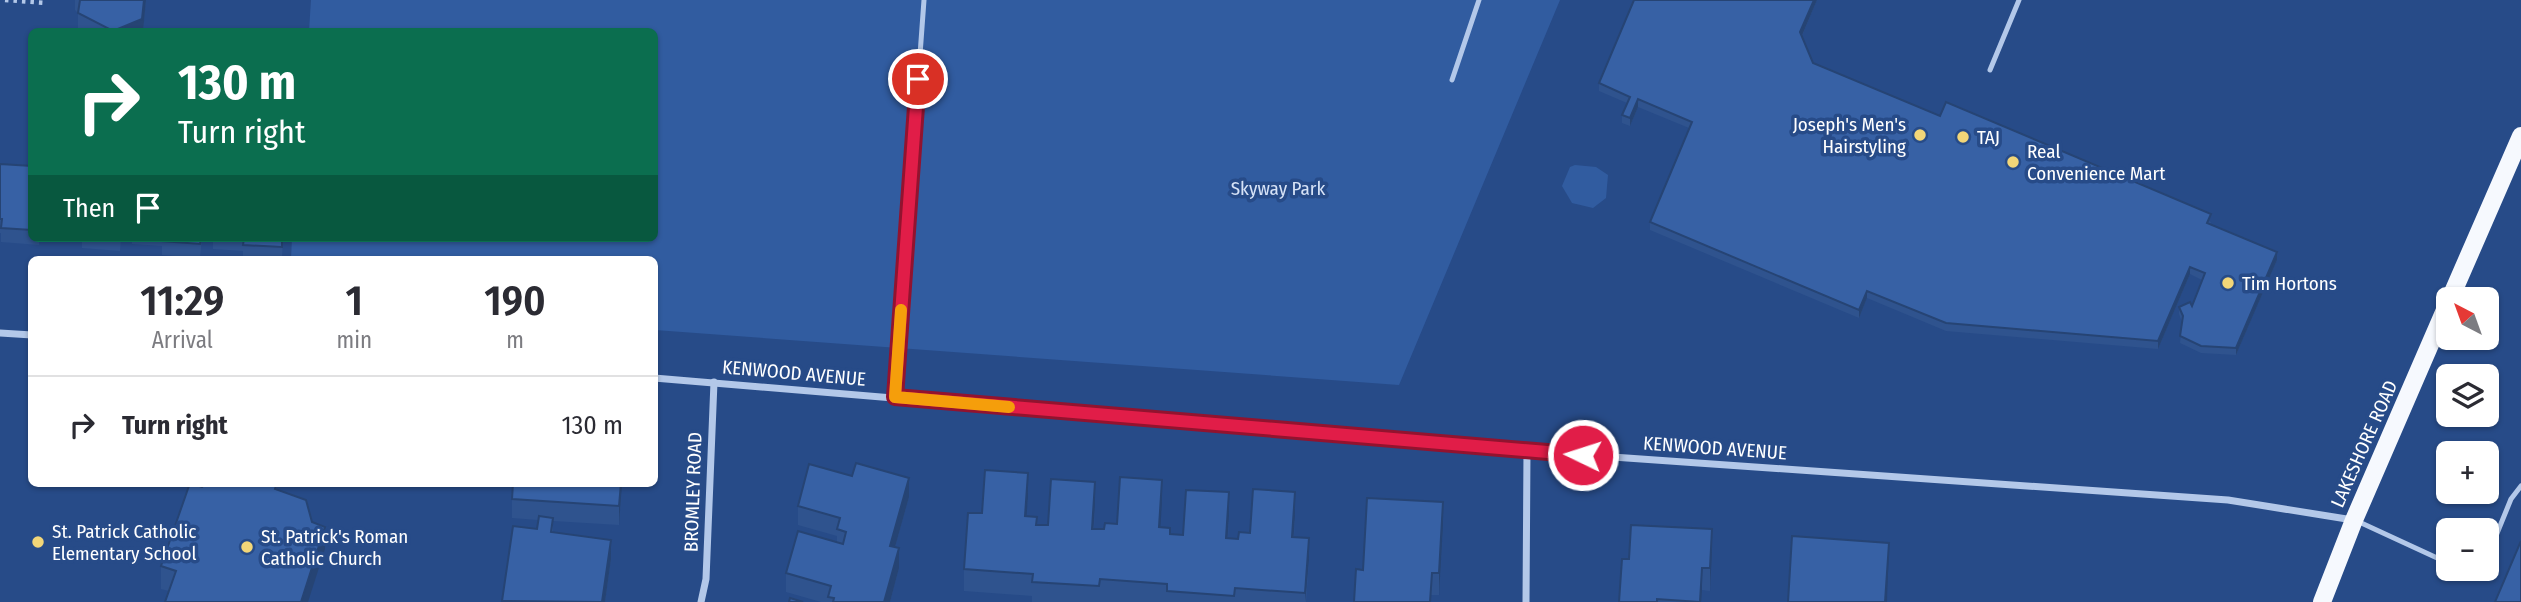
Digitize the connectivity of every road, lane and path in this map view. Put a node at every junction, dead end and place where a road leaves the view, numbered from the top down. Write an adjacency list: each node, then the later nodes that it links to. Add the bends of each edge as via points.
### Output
1 (5, 0): 5 (path)
2 (924, 0): 16 (lane)
3 (1479, 0): 8 (lane)
4 (2020, 0): 7 (lane)
5 (20, 1): 6 (path)
6 (46, 4)
7 (1990, 70)
8 (1452, 80)
9 (2521, 136): 10 (main road, LAKESHORE ROAD)
10 (2455, 287)
11 (2436, 331): 19 (main road, LAKESHORE ROAD)
12 (0, 333): 13 (street)
13 (28, 335)
14 (658, 378): 15 (street, KENWOOD AVENUE)
15 (714, 382): 16 (street, KENWOOD AVENUE); 22 (street, BROMLEY ROAD, via 706,579)
16 (895, 397): 17 (street, KENWOOD AVENUE)
17 (1527, 451): 19 (street, KENWOOD AVENUE, via 2228,500); 23 (street)
18 (2521, 486): 20 (lane)
19 (2354, 520): 21 (lane); 24 (main road, LAKESHORE ROAD)
20 (2499, 528)
21 (2436, 558)
22 (701, 602)
23 (1526, 602)
24 (2322, 602)

